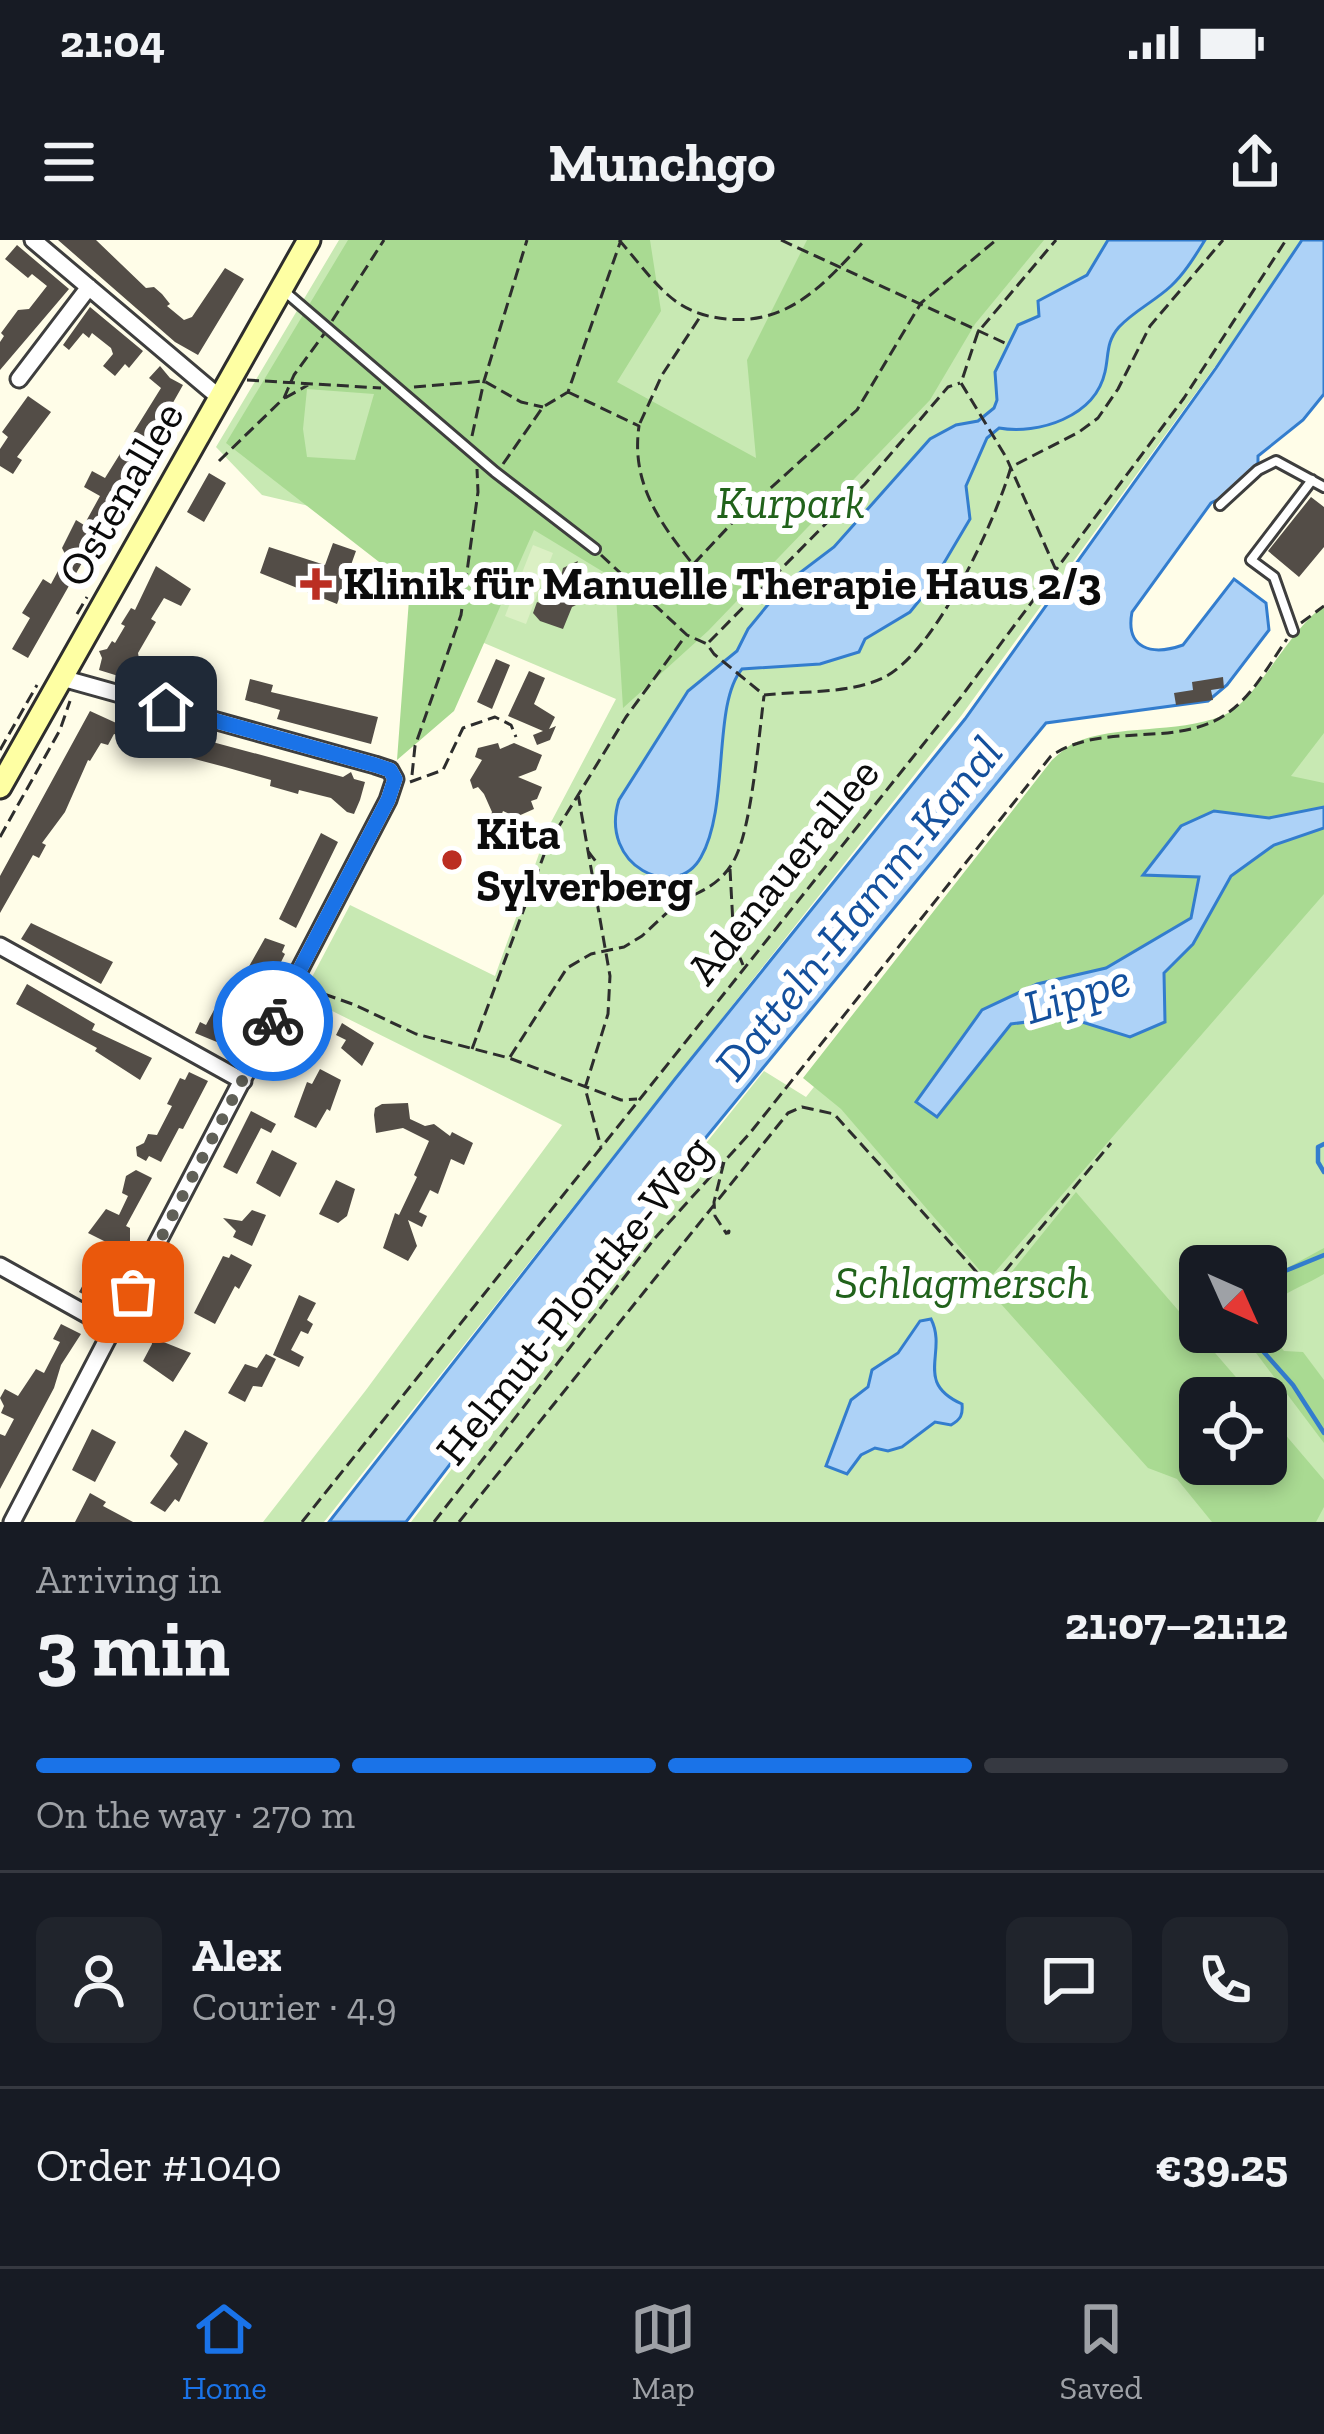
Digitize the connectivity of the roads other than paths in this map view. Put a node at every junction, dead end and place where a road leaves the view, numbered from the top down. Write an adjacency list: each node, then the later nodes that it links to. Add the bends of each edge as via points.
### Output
1 (33, 240): 3 (street)
2 (309, 240): 4 (main road, Ostenallee)
3 (89, 286): 5 (street); 6 (street)
4 (281, 289): 6 (main road, Ostenallee); 10 (lane)
5 (19, 379)
6 (220, 398): 12 (main road, Ostenallee)
7 (1312, 480): 8 (lane); 9 (lane, via 1267,463); 11 (lane, via 1252,560 1274,577)
8 (1324, 487)
9 (1220, 505)
10 (596, 549)
11 (1293, 631)
12 (62, 678): 13 (main road, Ostenallee); 15 (street, via 390,770 393,784)
13 (0, 787)
14 (0, 946): 15 (street)
15 (242, 1082): 17 (street)
16 (0, 1266): 17 (street)
17 (113, 1329): 18 (street)
18 (12, 1522)

